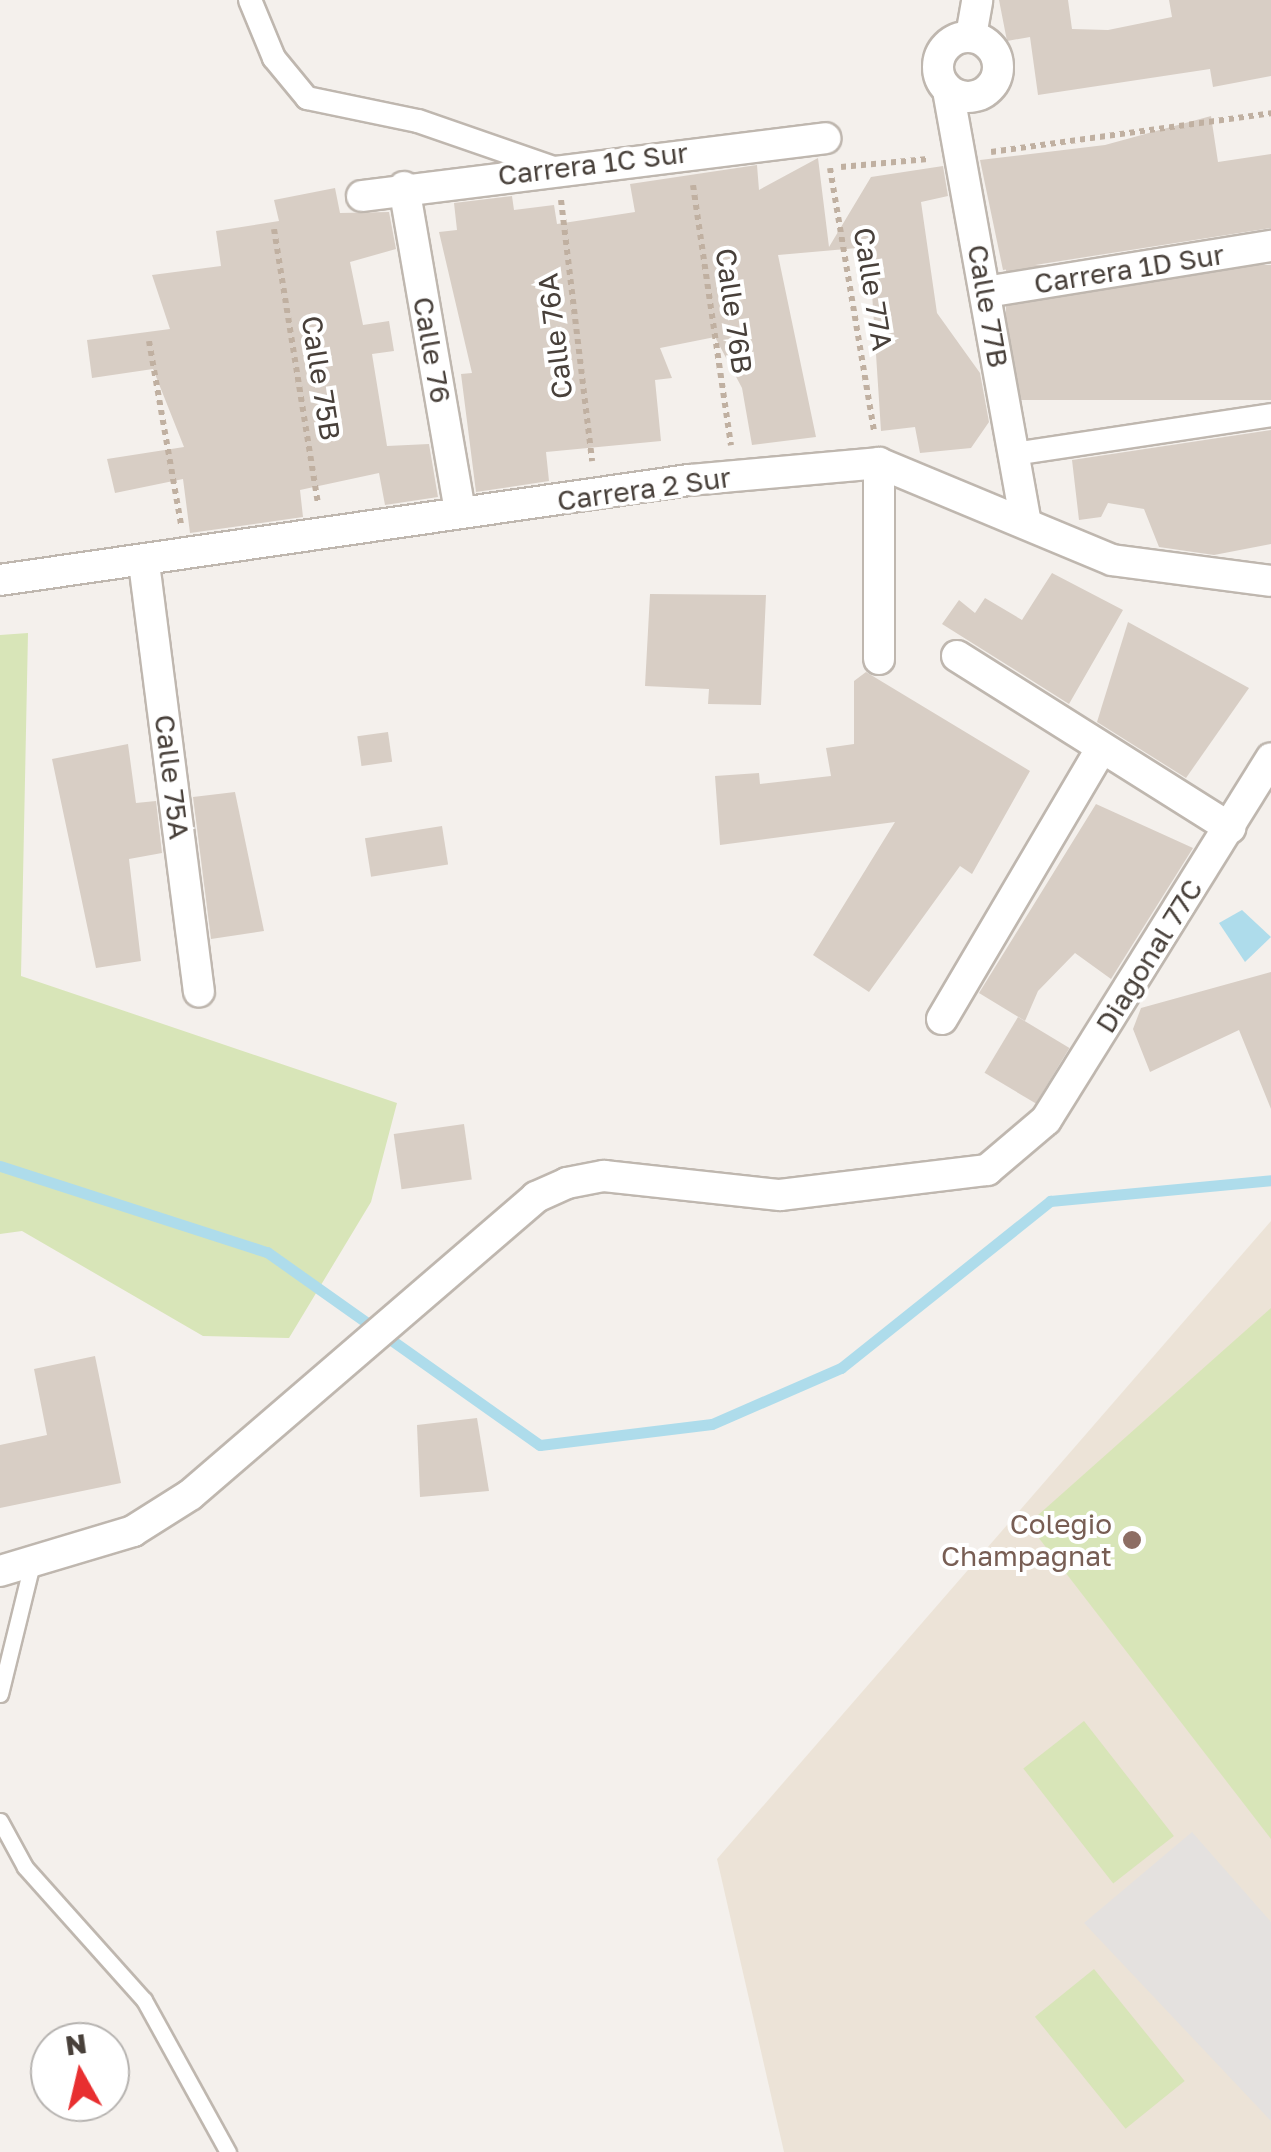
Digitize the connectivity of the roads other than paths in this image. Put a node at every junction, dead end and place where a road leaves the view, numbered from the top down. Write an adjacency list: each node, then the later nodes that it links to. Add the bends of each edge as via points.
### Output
1 (250, 0): 6 (street, via 274,58 307,98 418,121)
2 (977, 1): 3 (street)
3 (971, 36): 4 (street, via 940,55); 4 (street, via 989,44 997,79 984,94)
4 (948, 90): 10 (street, Calle 77B)
5 (829, 161): 6 (street, Carrera 1C Sur, via 688,152)
6 (557, 169): 7 (street, Carrera 1C Sur)
7 (404, 188): 8 (street, Carrera 1C Sur); 14 (street, Calle 76)
8 (362, 196)
9 (1271, 246): 10 (street, Carrera 1D Sur)
10 (986, 292): 12 (street, Calle 77B)
11 (1271, 415): 12 (street)
12 (1014, 454): 15 (street, Calle 77B)
13 (879, 463): 14 (street, Carrera 2 Sur); 15 (street, Carrera 2 Sur); 20 (street)
14 (460, 512): 16 (street, Carrera 2 Sur)
15 (1026, 522): 18 (street, Carrera 2 Sur, via 1112,560)
16 (144, 563): 17 (street, Carrera 2 Sur); 24 (street, Calle 75A)
17 (0, 580)
18 (1271, 580)
19 (957, 656): 21 (street)
20 (879, 659)
21 (1101, 749): 23 (street); 25 (street)
22 (1271, 758): 23 (street, Diagonal 77C)
23 (1230, 828): 26 (street, Diagonal 77C, via 1020,1148 987,1170 780,1195 604,1176 566,1183 536,1197 133,1531)
24 (199, 992)
25 (942, 1019)
26 (32, 1560): 27 (street); 28 (lane)
27 (0, 1571)
28 (0, 1694)
29 (0, 1822): 30 (lane, via 26,1867 144,2000)
30 (228, 2152)

